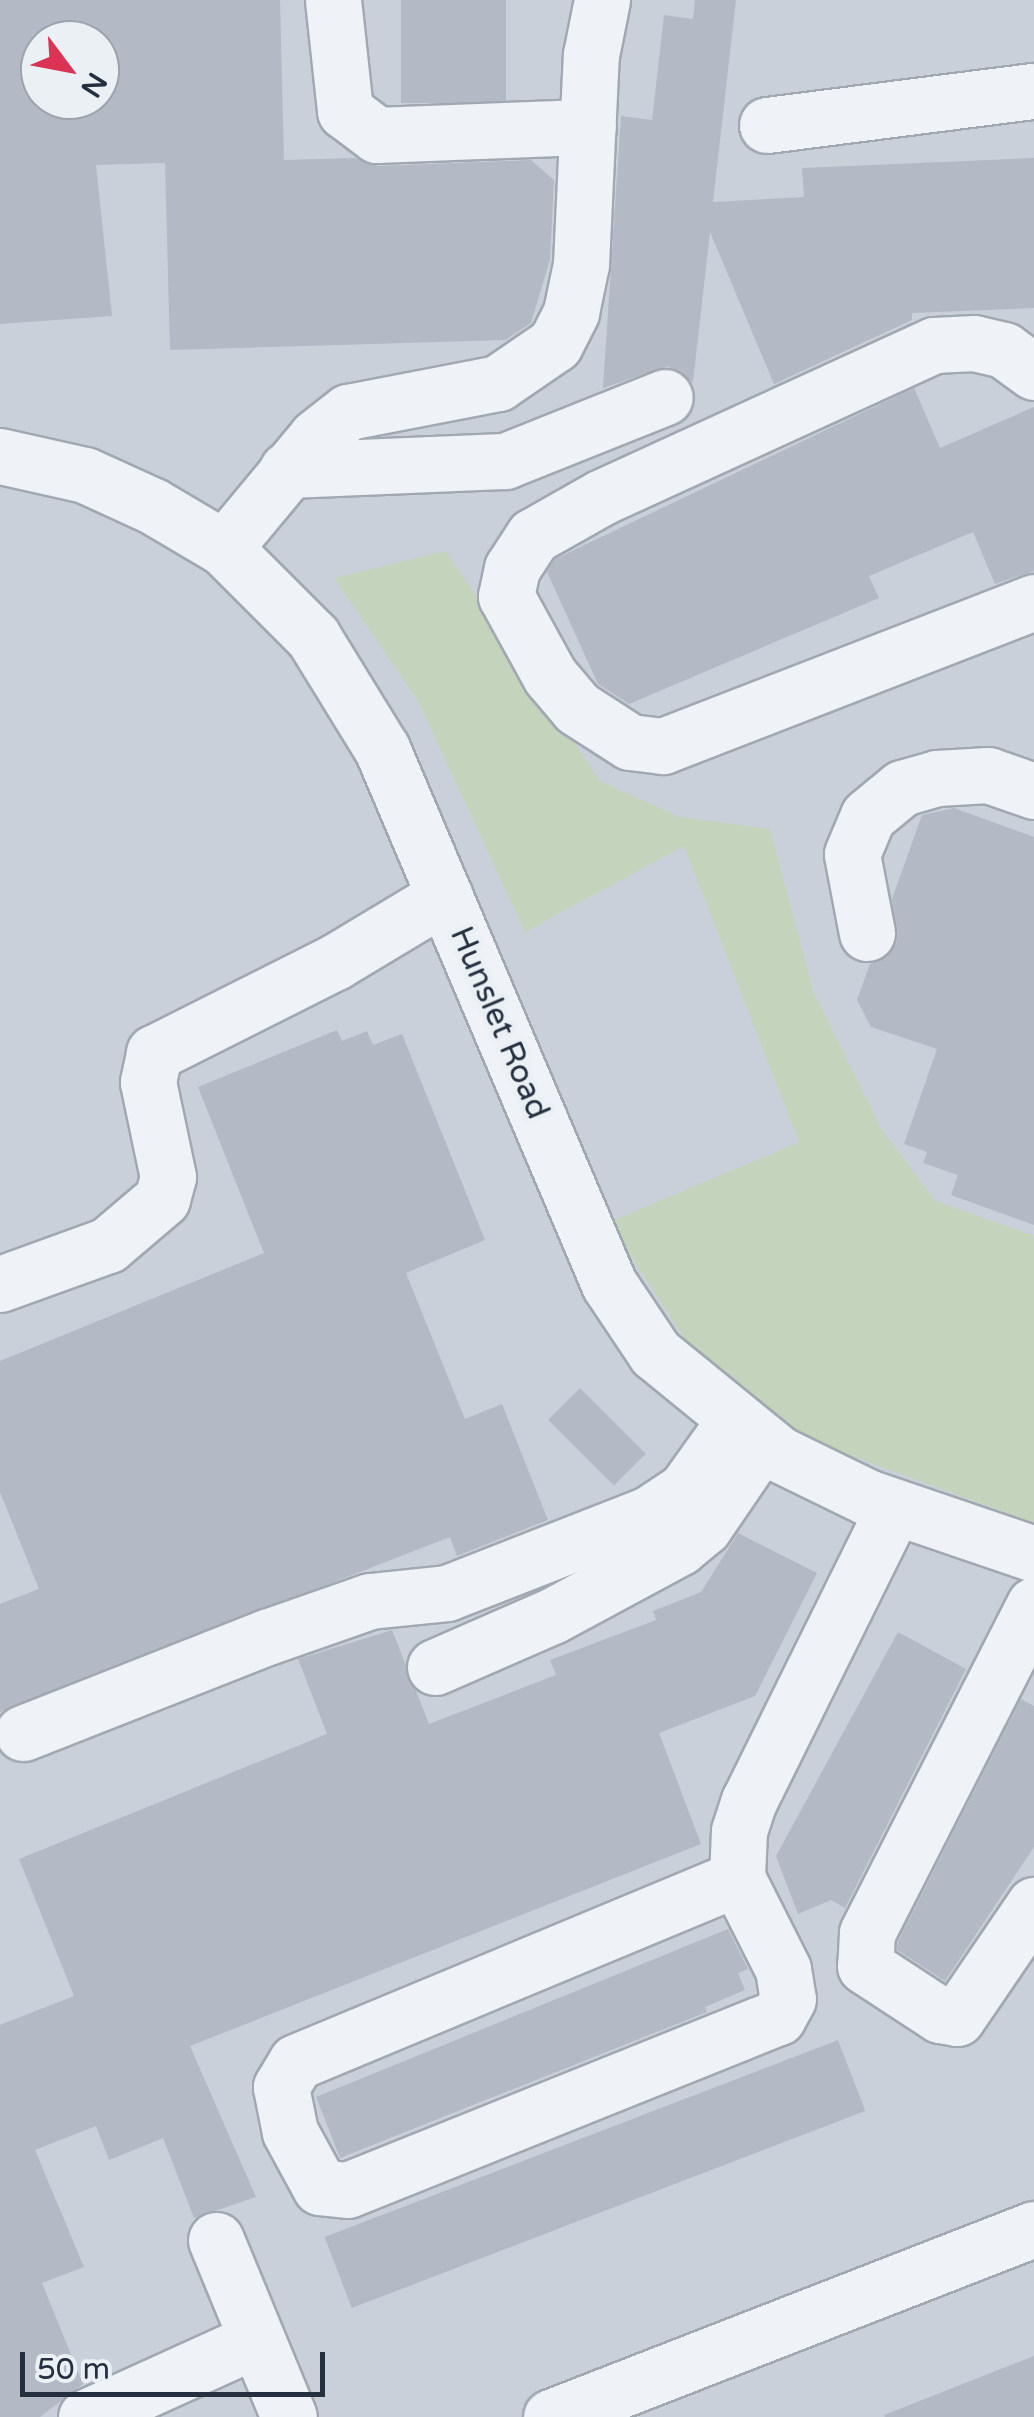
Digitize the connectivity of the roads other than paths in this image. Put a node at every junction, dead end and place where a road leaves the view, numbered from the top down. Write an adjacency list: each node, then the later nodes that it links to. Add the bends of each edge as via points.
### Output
1 (334, 0): 5 (lane, via 344,111 377,136)
2 (602, 0): 5 (lane)
3 (1034, 91): 4 (lane)
4 (767, 125)
5 (588, 126): 9 (lane, via 581,264 571,312 555,344 498,383 348,412)
6 (1034, 372): 11 (lane, via 1004,350 934,345 602,497 533,536 512,568 506,596 550,676 577,708 630,742 663,746)
7 (665, 397): 9 (lane, via 506,461)
8 (0, 456): 10 (lane, Hunslet Road, via 85,475)
9 (287, 470): 10 (lane)
10 (224, 548): 13 (lane, Hunslet Road, via 313,637 349,688)
11 (1034, 602)
12 (1020, 774): 14 (lane, via 937,778 902,788 868,816 852,854)
13 (446, 896): 15 (lane, via 335,962 154,1053 148,1082 168,1177 162,1199 108,1245); 16 (lane, Hunslet Road, via 609,1284 656,1353)
14 (867, 933)
15 (0, 1284)
16 (748, 1430): 17 (lane, Hunslet Road); 20 (lane, via 704,1527 680,1547 552,1616); 21 (lane, via 649,1514 447,1593 370,1601 267,1637)
17 (894, 1508): 18 (lane, Hunslet Road); 22 (lane, via 749,1801 738,1831)
18 (1034, 1554)
19 (1034, 1605): 23 (lane, via 867,1933 865,1966 940,2015 957,2018)
20 (435, 1667)
21 (23, 1733)
22 (737, 1878): 22 (lane, via 296,2062 281,2087 290,2132 310,2173 328,2191 347,2190 778,2017 788,1999 783,1969)
23 (1034, 1905)
24 (1034, 2229): 29 (lane)
25 (216, 2240): 26 (lane)
26 (256, 2340): 27 (lane); 28 (lane)
27 (86, 2417)
28 (289, 2417)
29 (551, 2417)

